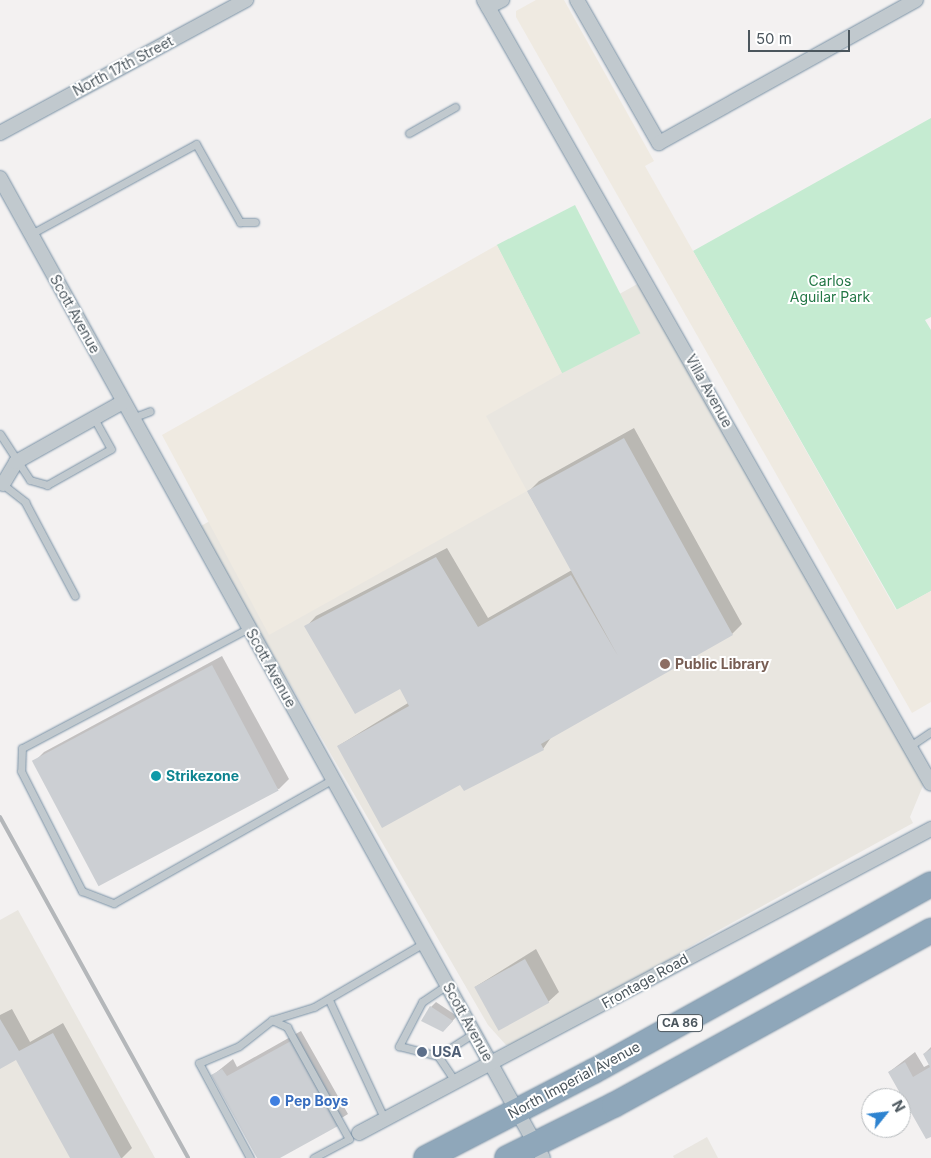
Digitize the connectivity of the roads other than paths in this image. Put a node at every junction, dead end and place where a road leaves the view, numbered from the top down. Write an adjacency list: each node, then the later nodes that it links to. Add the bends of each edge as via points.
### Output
1 (246, 0): 7 (street, North 17th Street)
2 (502, 0): 5 (street)
3 (577, 0): 4 (street, via 659,143)
4 (916, 0)
5 (487, 4): 22 (street, Villa Avenue)
6 (455, 107): 8 (lane)
7 (0, 133)
8 (409, 134)
9 (0, 178): 11 (street, Scott Avenue)
10 (255, 222): 11 (lane, via 240,222 196,144)
11 (31, 234): 12 (street, Scott Avenue)
12 (123, 402): 14 (street); 15 (street, Scott Avenue)
13 (150, 411): 15 (lane)
14 (94, 418): 17 (street); 17 (lane, via 110,449 47,485 30,480)
15 (132, 418): 20 (street, Scott Avenue)
16 (0, 434): 17 (lane)
17 (16, 462): 18 (street)
18 (1, 485): 19 (lane, via 25,502)
19 (75, 596)
20 (249, 628): 23 (street, Scott Avenue); 23 (lane, via 22,748 21,771 82,891 114,903)
21 (931, 732): 22 (lane)
22 (910, 746): 24 (street, Villa Avenue)
23 (332, 779): 28 (street, Scott Avenue)
24 (931, 784)
25 (931, 829): 34 (street, Frontage Road)
26 (931, 884): 36 (highway, North Imperial Avenue / CA 86)
27 (931, 931): 39 (highway, CA 86)
28 (424, 943): 29 (street, Scott Avenue); 30 (lane)
29 (447, 985): 32 (street, Scott Avenue); 33 (lane, via 422,1002 399,1046)
30 (329, 1000): 31 (lane); 37 (lane)
31 (272, 1020): 38 (lane, via 287,1027); 40 (lane, via 239,1046 199,1063)
32 (474, 1034): 33 (lane); 34 (street, Scott Avenue)
33 (438, 1056): 35 (lane)
34 (492, 1066): 35 (street, Frontage Road); 36 (street, Scott Avenue)
35 (456, 1084): 37 (street, Frontage Road)
36 (517, 1111): 39 (street, Scott Avenue); 42 (highway, North Imperial Avenue / CA 86)
37 (386, 1120): 38 (street, Frontage Road)
38 (354, 1136): 41 (lane)
39 (539, 1151): 43 (highway, CA 86)
40 (250, 1158)
41 (314, 1158)
42 (426, 1158)
43 (507, 1158)

